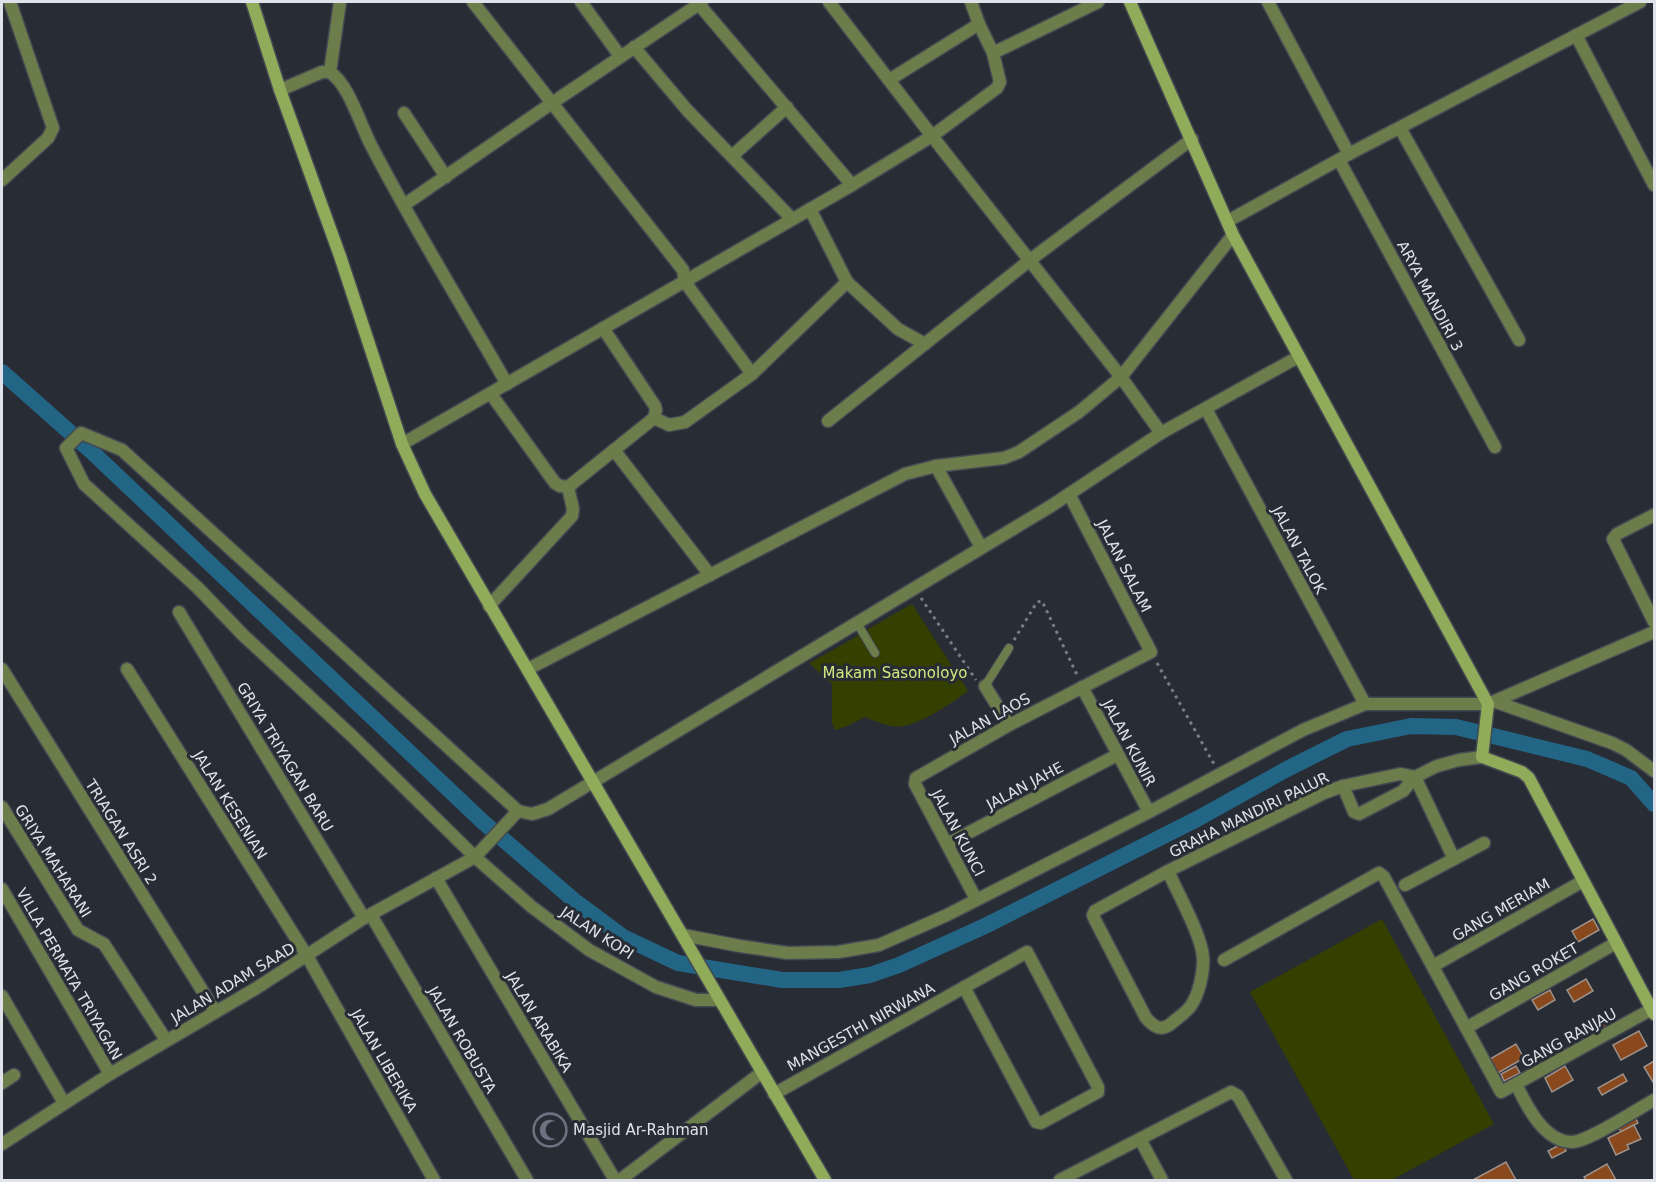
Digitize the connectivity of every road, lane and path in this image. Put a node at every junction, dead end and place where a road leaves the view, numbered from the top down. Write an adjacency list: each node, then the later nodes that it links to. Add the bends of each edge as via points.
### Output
1 (10, 2): 30 (street, via 53,128 48,138)
2 (252, 2): 20 (main road)
3 (340, 2): 18 (street)
4 (473, 2): 21 (street)
5 (581, 2): 17 (street)
6 (699, 2): 15 (street); 22 (street)
7 (829, 2): 19 (street)
8 (971, 2): 13 (street)
9 (1098, 2): 16 (street)
10 (1130, 2): 26 (main road)
11 (1268, 2): 28 (street, ARYA MANDIRI 3)
12 (1640, 2): 14 (street)
13 (979, 24): 16 (street); 19 (street)
14 (1576, 35): 24 (street); 32 (street)
15 (634, 47): 17 (street); 27 (street)
16 (993, 53): 25 (street, via 998,88)
17 (620, 56): 21 (street)
18 (330, 72): 20 (street); 33 (street, via 341,83)
19 (889, 80): 25 (street)
20 (280, 90): 53 (main road)
21 (552, 103): 29 (street); 39 (street, via 683,270)
22 (787, 107): 27 (street); 31 (street)
23 (404, 113): 29 (street)
24 (1400, 128): 28 (street); 42 (street)
25 (932, 136): 31 (street); 38 (street)
26 (1192, 139): 36 (main road); 38 (street)
27 (732, 156): 35 (street)
28 (1344, 157): 36 (street); 54 (street, ARYA MANDIRI 3)
29 (446, 177): 33 (street)
30 (2, 180)
31 (852, 184): 34 (street)
32 (1654, 184)
33 (404, 205): 47 (street)
34 (810, 209): 35 (street); 40 (street)
35 (792, 219): 39 (street)
36 (1228, 221): 37 (main road)
37 (1233, 235): 44 (main road); 46 (street)
38 (1030, 260): 43 (street); 46 (street)
39 (685, 282): 41 (street); 45 (street)
40 (847, 282): 43 (street, via 898,329); 45 (street)
41 (603, 328): 47 (street); 50 (street, via 655,406)
42 (1519, 340)
43 (925, 344): 51 (street)
44 (1298, 357): 49 (street); 77 (main road)
45 (752, 374): 50 (street, via 685,422 669,425)
46 (1121, 377): 52 (street); 56 (street, via 1079,412 1019,452 1004,458)
47 (507, 384): 48 (street)
48 (491, 394): 53 (street); 57 (street, via 555,483)
49 (1206, 409): 52 (street); 76 (street, JALAN TALOK)
50 (654, 418): 55 (street)
51 (828, 421)
52 (1161, 433): 58 (street)
53 (402, 444): 63 (main road, via 425,494)
54 (1495, 447)
55 (614, 450): 57 (street); 61 (street)
56 (936, 466): 60 (street); 61 (street, via 887,482)
57 (568, 487): 63 (street, via 572,516)
58 (1070, 494): 60 (street); 69 (street, JALAN SALAM)
59 (1654, 515): 65 (street, via 1614,539)
60 (981, 547): 62 (street)
61 (710, 575): 73 (street)
62 (914, 588): 66 (street); 74 (path, via 976,680)
63 (489, 606): 73 (main road)
64 (179, 612): 100 (street, GRIYA TRIYAGAN BARU)
65 (1654, 622)
66 (857, 623): 70 (lane); 85 (street)
67 (1654, 632): 77 (street)
68 (1009, 648): 74 (lane); 75 (path, via 1041,600)
69 (1151, 652): 75 (street, JALAN LAOS); 82 (path)
70 (875, 653)
71 (2, 669): 109 (street, TRIAGAN ASRI 2)
72 (128, 669): 103 (street, JALAN KESENIAN)
73 (528, 669): 85 (main road)
74 (985, 686): 78 (street)
75 (1082, 687): 78 (street, JALAN LAOS); 80 (street, JALAN KUNIR)
76 (1365, 704): 77 (street); 82 (street, via 1303,730)
77 (1491, 705): 79 (main road); 81 (street, via 1612,743)
78 (1009, 725): 84 (street, JALAN LAOS)
79 (1482, 753): 83 (street, GRAHA MANDIRI PALUR); 96 (main road, via 1529,778)
80 (1117, 755): 88 (street, JALAN KUNIR); 91 (street, JALAN JAHE)
81 (1654, 771)
82 (1220, 774): 88 (street)
83 (1415, 777): 86 (street, GRAHA MANDIRI PALUR, via 1400,774); 86 (street, GRAHA MANDIRI PALUR, via 1403,791 1359,814 1354,812); 93 (street)
84 (915, 781): 91 (street, JALAN KUNCI)
85 (592, 783): 89 (street, via 539,812); 101 (main road)
86 (1343, 786): 94 (street, GRAHA MANDIRI PALUR)
87 (2, 807): 112 (street, GRIYA MAHARANI, via 78,930 104,944)
88 (1149, 812): 99 (street)
89 (515, 814): 92 (street, JALAN ADAM SAAD); 92 (street, JALAN KOPI, via 122,450 81,433 66,448 84,484)
90 (1484, 843): 93 (street)
91 (948, 844): 99 (street, JALAN KUNCI)
92 (478, 854): 95 (street, JALAN ADAM SAAD); 108 (street, JALAN KOPI, via 532,907 589,950 656,987 696,1000)
93 (1454, 859): 97 (street)
94 (1168, 871): 94 (street, GRAHA MANDIRI PALUR, via 1093,915 1146,1018 1162,1029 1193,1001 1203,957)
95 (436, 878): 100 (street, JALAN ADAM SAAD); 125 (street, JALAN ARABIKA)
96 (1582, 881): 102 (main road); 105 (street, GANG MERIAM)
97 (1405, 885)
98 (2, 889): 114 (street, VILLA PERMATA TRIYAGAN)
99 (976, 899): 101 (street, via 879,945 838,952 788,953)
100 (368, 916): 103 (street, JALAN ADAM SAAD); 124 (street, JALAN ROBUSTA)
101 (686, 940): 108 (main road)
102 (1616, 943): 110 (main road); 111 (street, GANG ROKET)
103 (307, 956): 109 (street, JALAN ADAM SAAD); 123 (street, JALAN LIBERIKA)
104 (1224, 960): 105 (street, via 1379,873)
105 (1433, 966): 111 (street)
106 (964, 987): 106 (street, MANGESTHI NIRWANA, via 1036,1122 1041,1123 1098,1092 1027,952); 118 (street, MANGESTHI NIRWANA)
107 (2, 996): 120 (street)
108 (718, 998): 113 (main road)
109 (215, 1011): 112 (street, JALAN ADAM SAAD)
110 (1653, 1012): 117 (street, GANG RANJAU)
111 (1466, 1028): 117 (street, GANG RANJAU, via 1501,1092)
112 (165, 1040): 114 (street, JALAN ADAM SAAD)
113 (761, 1073): 118 (main road); 125 (street)
114 (110, 1074): 120 (street, JALAN ADAM SAAD)
115 (14, 1075): 116 (street)
116 (2, 1083)
117 (1516, 1084): 119 (street, via 1540,1125 1555,1137 1570,1142 1586,1138)
118 (774, 1094): 126 (main road)
119 (1654, 1100)
120 (64, 1102): 122 (street, JALAN ADAM SAAD)
121 (1140, 1139): 127 (street); 128 (street); 129 (street, via 1231,1092 1238,1096)
122 (2, 1144)
123 (434, 1180)
124 (527, 1180)
125 (618, 1180)
126 (825, 1180)
127 (1060, 1180)
128 (1162, 1180)
129 (1286, 1180)

